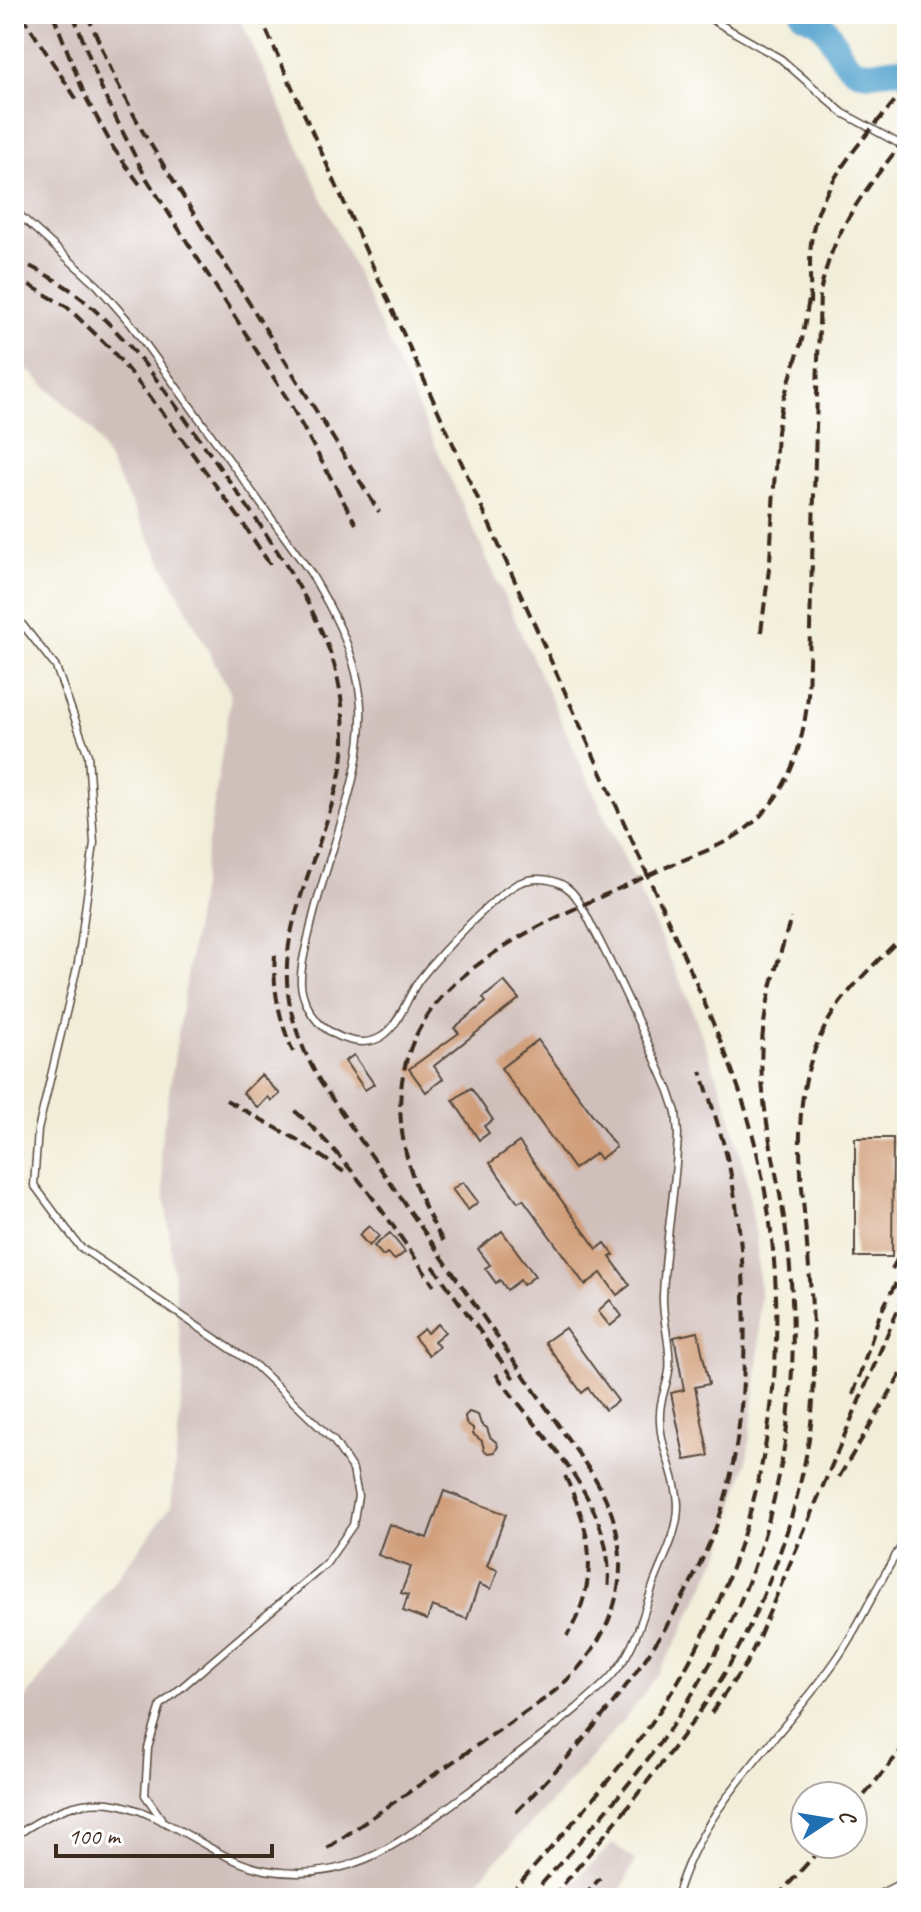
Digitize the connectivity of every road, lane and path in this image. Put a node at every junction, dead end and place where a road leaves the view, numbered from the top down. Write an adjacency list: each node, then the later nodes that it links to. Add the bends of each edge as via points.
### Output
1 (702, 14): 2 (lane, via 781,59 843,113)
2 (907, 148)
3 (14, 210): 8 (lane, via 97,285 131,324 310,572 351,657 361,725 354,774 303,961 301,987 313,1015 342,1038 362,1042 382,1037 420,979 503,895 529,880 555,881 572,892 597,936 669,1091 677,1123 663,1295 670,1366 659,1417 677,1517 670,1549 620,1666 550,1730 406,1839 351,1866 306,1873 261,1869 221,1854)
4 (14, 614): 8 (lane, via 56,667 88,755 94,843 78,963 38,1130 34,1185 80,1247 256,1366 301,1408 334,1441 353,1470 358,1496 353,1525 326,1564 161,1705 148,1748 145,1795)
5 (907, 1206): 6 (lane)
6 (903, 1214)
7 (907, 1538): 11 (lane, via 834,1663 703,1833)
8 (163, 1821): 9 (lane, via 127,1804 93,1801 57,1812)
9 (14, 1837)
10 (907, 1880): 12 (lane)
11 (676, 1898)
12 (872, 1898)

